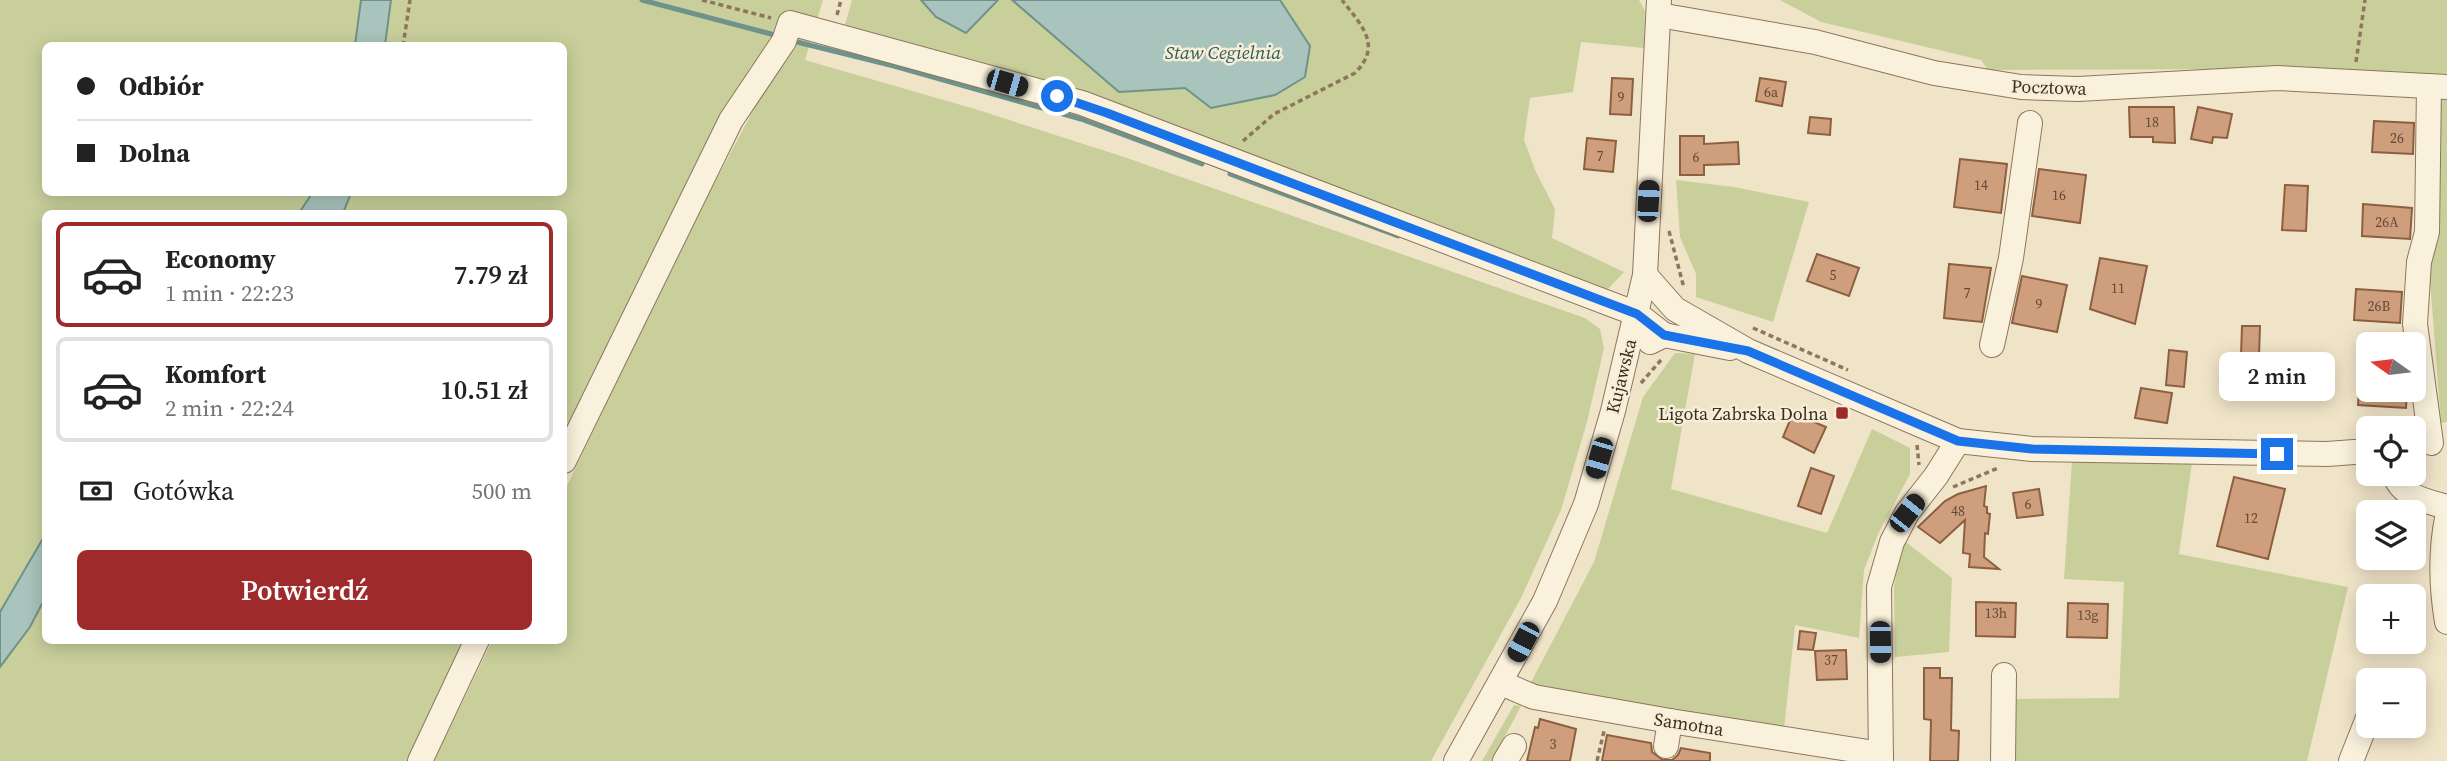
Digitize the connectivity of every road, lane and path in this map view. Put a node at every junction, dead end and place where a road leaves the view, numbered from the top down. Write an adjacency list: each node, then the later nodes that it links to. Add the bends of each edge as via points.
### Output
1 (410, 0): 7 (path)
2 (702, 0): 6 (path)
3 (1342, 0): 11 (path, via 1368,37 1361,67 1274,114)
4 (2365, 0): 8 (path)
5 (1659, 7): 8 (street, Pocztowa, via 1934,73 2021,87 2078,89 2277,78); 12 (street, Kujawska)
6 (790, 23): 11 (street, via 1082,103); 24 (street, via 784,41 731,120)
7 (404, 42)
8 (2354, 82): 9 (street, Pocztowa)
9 (2438, 87): 22 (street, via 2416,324)
10 (2030, 123): 17 (street, via 2013,245)
11 (1227, 158): 14 (street)
12 (1645, 275): 13 (street); 14 (street, Kujawska)
13 (1675, 309): 14 (street); 18 (street)
14 (1637, 314): 16 (street); 19 (street, Kujawska)
15 (1743, 324): 20 (path)
16 (1664, 335): 18 (street); 19 (street)
17 (1992, 345)
18 (1748, 351): 21 (street)
19 (1628, 354): 31 (street, Kujawska, via 1586,504 1545,601)
20 (1854, 374)
21 (1958, 441): 23 (street, via 2032,449); 34 (street, via 1907,513 1892,542 1879,587)
22 (2431, 443)
23 (2356, 453)
24 (567, 455)
25 (2400, 486): 26 (street)
26 (2447, 507)
27 (2447, 518): 28 (street, via 2441,580)
28 (2447, 622)
29 (475, 644): 35 (street)
30 (2004, 675): 38 (street)
31 (1501, 683): 34 (street, Samotna, via 1534,697 1668,734); 36 (street, Kujawska)
32 (1617, 733): 37 (path, via 1604,731)
33 (2360, 738): 39 (street)
34 (1881, 758)
35 (420, 761)
36 (1456, 761)
37 (1597, 761)
38 (2003, 761)
39 (2351, 761)

